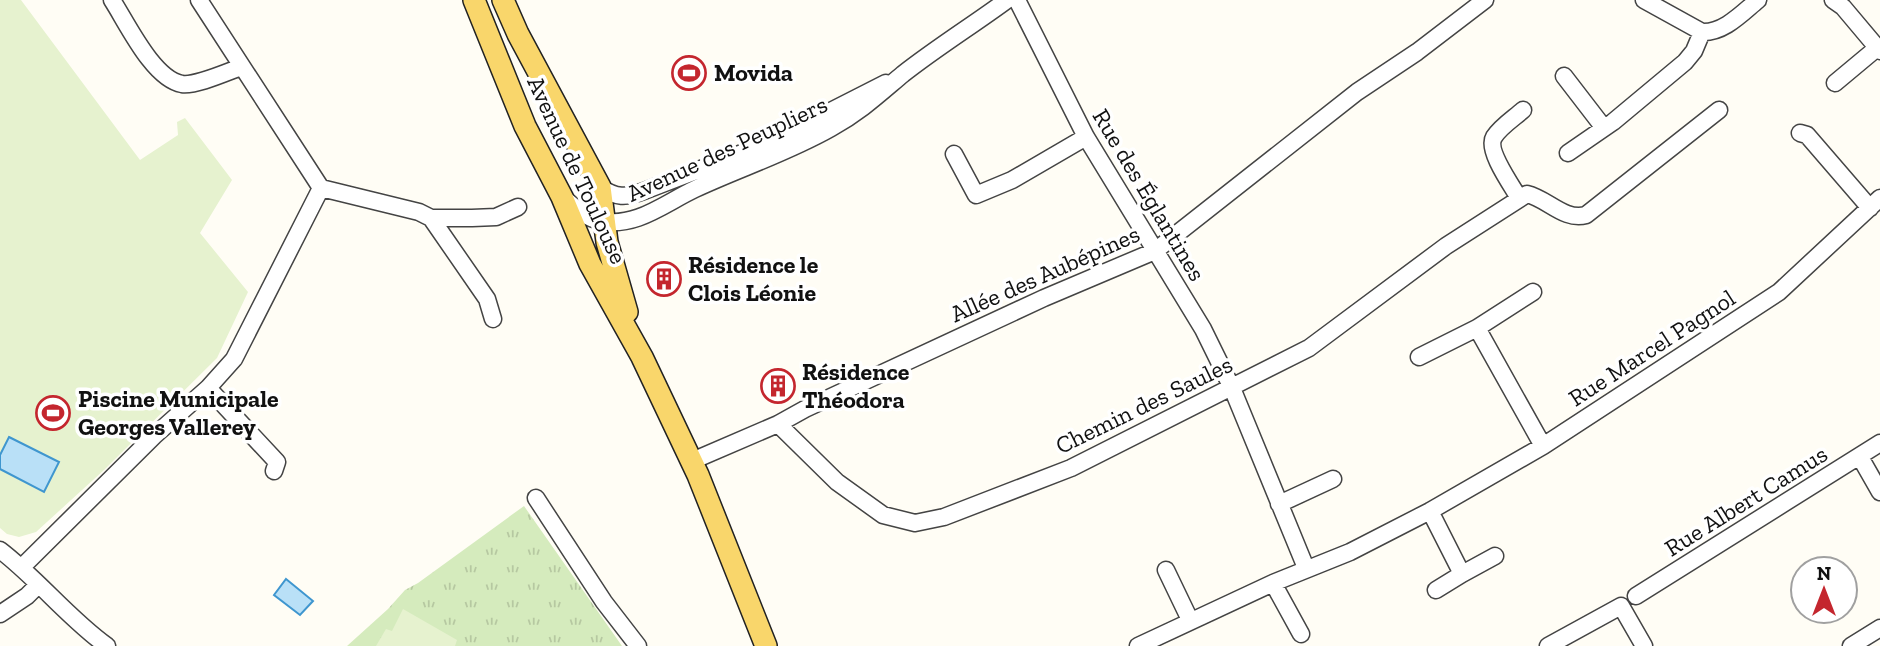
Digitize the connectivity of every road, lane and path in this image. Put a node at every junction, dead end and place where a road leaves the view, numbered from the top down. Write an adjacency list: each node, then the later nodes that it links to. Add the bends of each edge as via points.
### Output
1 (112, 0): 13 (street, via 158,72 173,80 183,84)
2 (199, 0): 13 (street)
3 (474, 0): 25 (main road, Avenue de Toulouse, via 525,126)
4 (503, 0): 28 (main road, Avenue de Toulouse)
5 (1007, 0): 14 (street, Avenue des Peupliers)
6 (1017, 0): 21 (street, Rue des Églantines)
7 (1485, 0): 32 (street, Allée des Aubépines, via 1357,92)
8 (1644, 0): 11 (street)
9 (1758, 0): 11 (street, via 1721,29)
10 (1833, 0): 12 (street)
11 (1702, 32): 19 (street, via 1685,62)
12 (1878, 47): 16 (street)
13 (241, 67): 24 (street)
14 (904, 74): 28 (street, Avenue des Peupliers, via 768,143); 28 (street, Avenue des Peupliers, via 870,104 791,149 695,189 649,214 625,221)
15 (1564, 76): 19 (street)
16 (1835, 83)
17 (1523, 110): 26 (street, via 1492,144)
18 (1719, 110): 26 (street, via 1586,215 1569,216 1539,197 1527,194)
19 (1604, 128): 22 (street)
20 (1800, 133): 27 (street)
21 (1086, 137): 23 (street, via 1012,180 976,195); 32 (street, Rue des Églantines)
22 (1568, 153)
23 (954, 155)
24 (321, 188): 30 (street); 38 (street, via 234,359)
25 (562, 197): 28 (street, via 579,211); 31 (main road, Avenue de Toulouse)
26 (1519, 198): 39 (street, Chemin des Saules, via 1309,348)
27 (1875, 203): 42 (street, Rue Marcel Pagnol, via 1779,292)
28 (603, 205): 31 (street); 36 (main road, Avenue de Toulouse, via 617,278)
29 (517, 207): 30 (street, via 496,217)
30 (431, 218): 34 (street, via 487,299)
31 (579, 236): 36 (main road, Avenue de Toulouse)
32 (1155, 251): 39 (street, Rue des Églantines, via 1203,329); 40 (street, Allée des Aubépines, via 1044,298)
33 (1533, 292): 35 (street)
34 (493, 319)
35 (1477, 328): 37 (street); 42 (street)
36 (642, 357): 44 (main road, Avenue de Toulouse)
37 (1419, 357)
38 (208, 388): 45 (street, via 277,462); 53 (street)
39 (1232, 388): 40 (street, Chemin des Saules, via 1071,468 944,517 915,523 883,515 859,500); 49 (street, Rue des Églantines)
40 (778, 424): 44 (street, Allée des Aubépines)
41 (1880, 443): 43 (street, Rue Albert Camus)
42 (1543, 446): 50 (street, Rue Marcel Pagnol)
43 (1860, 457): 47 (street); 60 (street, Rue Albert Camus)
44 (692, 461): 68 (main road, Avenue de Toulouse)
45 (275, 471)
46 (1333, 479): 49 (street)
47 (1880, 492)
48 (536, 498): 67 (street)
49 (1279, 504): 54 (street, Rue des Églantines)
50 (1430, 511): 54 (street, Rue Marcel Pagnol, via 1350,552); 56 (street)
51 (0, 550): 53 (street)
52 (1495, 556): 56 (street)
53 (22, 567): 58 (street)
54 (1306, 568): 57 (street, Rue Marcel Pagnol)
55 (1166, 570): 62 (street)
56 (1462, 574): 59 (street)
57 (1273, 583): 62 (street, Rue Marcel Pagnol); 64 (street)
58 (43, 589): 61 (street); 66 (street)
59 (1436, 590)
60 (1636, 596)
61 (0, 614)
62 (1190, 620): 65 (street, Rue Marcel Pagnol)
63 (1880, 628): 72 (street)
64 (1300, 634)
65 (1165, 640): 69 (street, Rue Marcel Pagnol)
66 (102, 645)
67 (638, 646)
68 (766, 646)
69 (1138, 646)
70 (1548, 646): 71 (street, via 1621,606)
71 (1644, 646)
72 (1851, 646)

